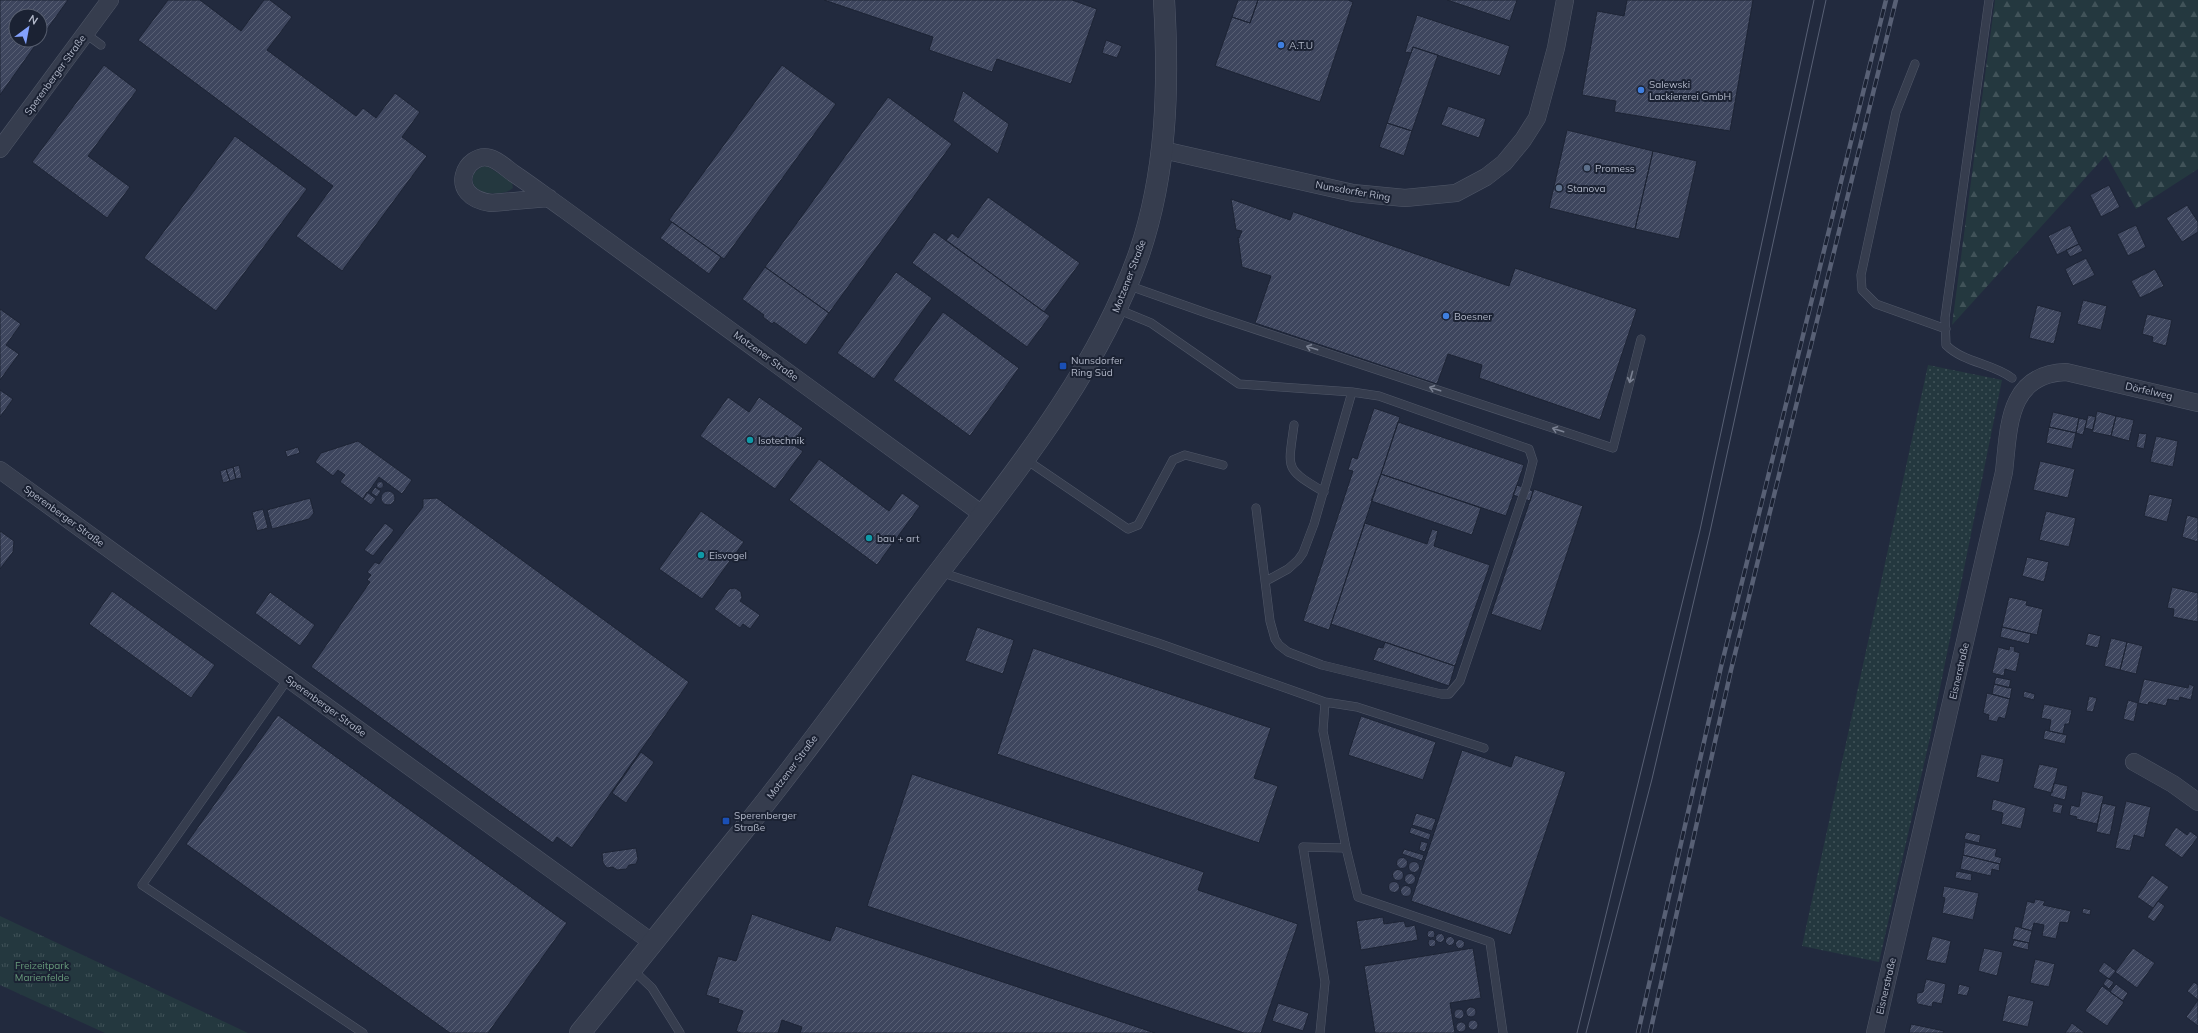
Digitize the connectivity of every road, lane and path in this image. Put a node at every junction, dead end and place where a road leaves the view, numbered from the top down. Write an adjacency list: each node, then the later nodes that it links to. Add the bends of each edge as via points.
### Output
1 (110, 0): 5 (street, Sperenberger Straße)
2 (1164, 0): 9 (street, Motzener Straße, via 1167,49)
3 (1565, 0): 9 (street, Nunsdorfer Ring, via 1556,48 1537,118 1504,163 1486,177 1456,193 1405,198 1361,194)
4 (1988, 0): 13 (lane, via 1945,318)
5 (86, 34): 6 (lane); 8 (street, Sperenberger Straße)
6 (101, 45)
7 (1915, 64): 13 (lane, via 1896,112 1861,275 1862,290 1876,304)
8 (0, 149)
9 (1164, 150): 11 (street, Motzener Straße, via 1150,216)
10 (549, 198): 25 (street, Motzener Straße)
11 (1127, 285): 12 (street, Motzener Straße); 14 (lane, one-way to 11, via 1613,448)
12 (1116, 309): 17 (lane, via 1151,323 1239,384); 20 (street, Motzener Straße, via 1079,376)
13 (1946, 329): 15 (lane, via 1946,345 1956,355 2003,371)
14 (1641, 339)
15 (2012, 378)
16 (2100, 380): 18 (street, Dörfelweg); 41 (street, Eisnerstraße, via 2066,372 2054,372 2025,388 2016,401 2009,423 2004,472)
17 (1352, 392): 23 (lane); 27 (lane, via 1378,396 1529,449 1533,461 1531,472 1460,681 1449,694 1441,694 1322,665 1288,652 1274,639)
18 (2198, 403)
19 (1294, 425): 23 (lane, via 1289,462 1297,476)
20 (1024, 458): 21 (lane, via 1128,529 1138,525 1173,460 1185,455); 25 (street, Motzener Straße)
21 (1223, 465)
22 (0, 470): 28 (street, Sperenberger Straße)
23 (1324, 492): 27 (lane, via 1314,524 1298,560 1288,569)
24 (1256, 508): 27 (lane)
25 (982, 514): 26 (street, Motzener Straße)
26 (939, 572): 29 (lane); 34 (street, Motzener Straße, via 761,808)
27 (1266, 581)
28 (288, 679): 34 (street, Sperenberger Straße); 36 (lane, via 142,885)
29 (1325, 702): 30 (lane, via 1357,708); 33 (lane, via 1323,731)
30 (1484, 748)
31 (2134, 762): 32 (street, via 2173,784)
32 (2198, 802)
33 (1346, 848): 39 (lane, via 1303,847 1325,982); 40 (lane, via 1358,897 1490,942)
34 (653, 943): 35 (street, Motzener Straße)
35 (632, 968): 37 (street, Motzener Straße); 38 (lane, via 652,988)
36 (363, 1033)
37 (580, 1033)
38 (680, 1033)
39 (1320, 1033)
40 (1503, 1033)
41 (1875, 1033)

